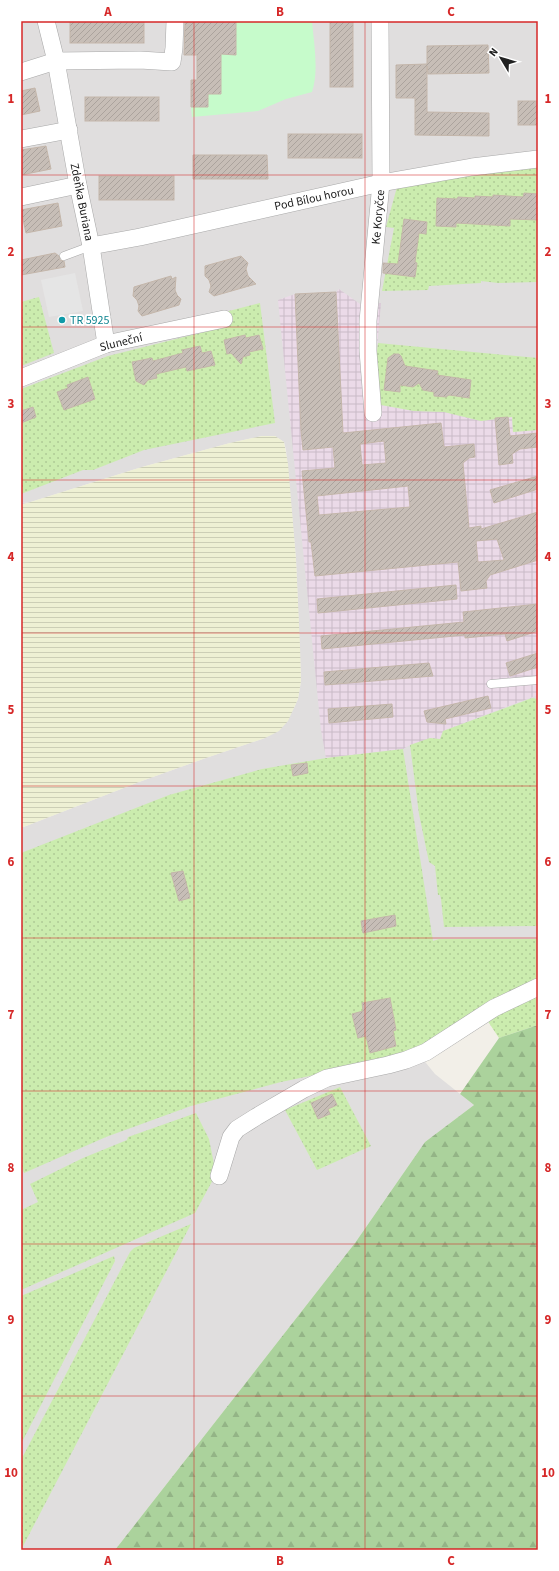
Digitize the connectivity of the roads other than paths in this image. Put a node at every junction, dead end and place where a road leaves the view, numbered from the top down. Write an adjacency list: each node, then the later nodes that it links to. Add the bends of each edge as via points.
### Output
1 (46, 21): 4 (street, Zdeňka Buriana)
2 (175, 21): 4 (street, via 172,62)
3 (380, 21): 9 (street, Ke Koryčce)
4 (56, 61): 5 (street); 6 (street, Zdeňka Buriana)
5 (21, 72)
6 (69, 130): 7 (street); 10 (street, Zdeňka Buriana)
7 (21, 139)
8 (538, 159): 9 (street, Pod Bílou horou, via 472,167)
9 (381, 183): 12 (street, Pod Bílou horou); 17 (street, Ke Koryčce, via 368,321)
10 (78, 185): 11 (street); 12 (street, Zdeňka Buriana)
11 (21, 197)
12 (91, 246): 13 (lane); 15 (street, Zdeňka Buriana)
13 (64, 256)
14 (224, 320): 15 (street, Sluneční)
15 (106, 344): 16 (street, Sluneční)
16 (21, 378)
17 (373, 413)
18 (538, 680): 19 (lane)
19 (491, 684)
20 (538, 987): 21 (street, via 494,1008 426,1052 388,1065 327,1078 256,1117 231,1137)
21 (219, 1176)

